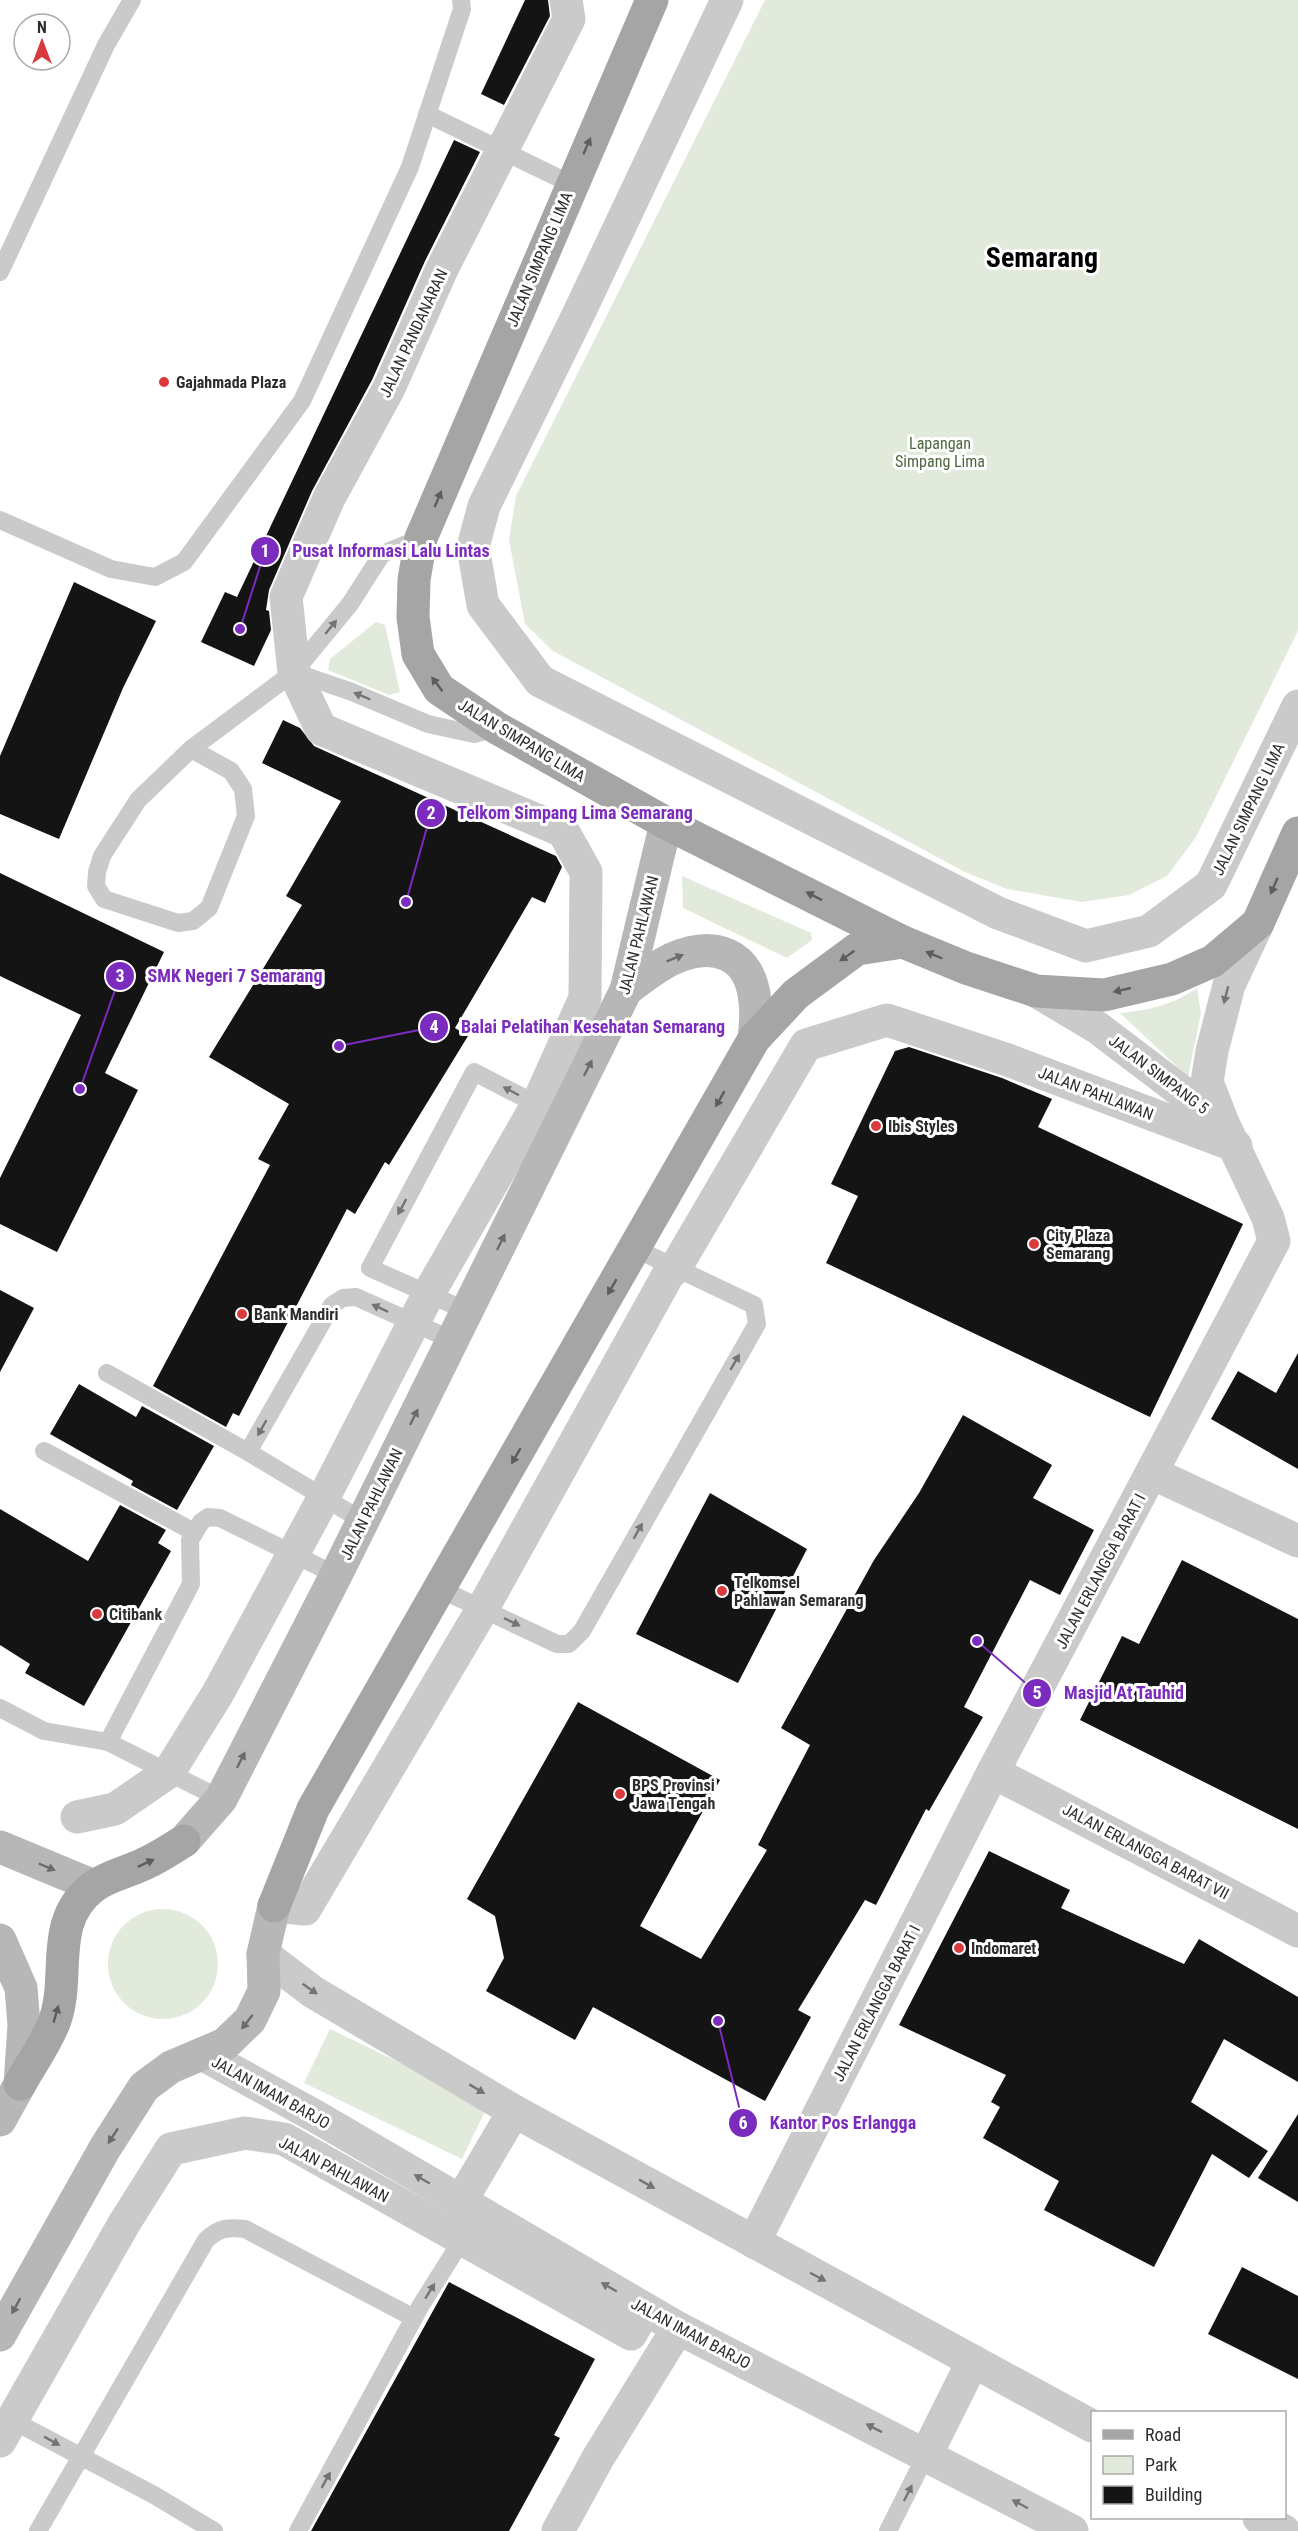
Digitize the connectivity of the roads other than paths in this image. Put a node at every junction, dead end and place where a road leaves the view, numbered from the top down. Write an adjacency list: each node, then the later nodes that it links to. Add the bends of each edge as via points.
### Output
1 (132, 0): 9 (lane, via 106,45)
2 (461, 0): 6 (lane, via 462,9)
3 (566, 0): 7 (street, JALAN PANDANARAN, via 569,19)
4 (727, 0): 13 (street, JALAN SIMPANG LIMA, via 484,506 473,547 483,605 540,681 998,913 1086,946 1149,931 1211,885)
5 (646, 4): 8 (main road, JALAN SIMPANG LIMA, one-way to 5)
6 (427, 114): 7 (lane); 10 (lane, via 410,167 302,400 184,562 155,577 111,569)
7 (502, 150): 8 (lane); 12 (street, JALAN PANDANARAN, via 388,388 329,498 286,597)
8 (571, 184): 11 (main road, JALAN SIMPANG LIMA, one-way to 8)
9 (0, 272)
10 (0, 520)
11 (421, 538): 12 (lane, one-way to 11, via 350,604 382,554); 14 (main road, JALAN SIMPANG LIMA, one-way to 11, via 439,689 418,654 413,617)
12 (294, 672): 14 (lane, one-way to 12, via 474,734 428,724); 15 (lane); 23 (street, JALAN PAHLAWAN, via 321,729 563,831 586,872 585,998)
13 (1298, 706)
14 (497, 728): 16 (main road, JALAN SIMPANG LIMA)
15 (191, 749): 15 (lane, via 138,800 102,856 97,872 96,886 104,899 178,923 193,921 210,908 246,816 243,789 231,771)
16 (666, 823): 19 (main road, JALAN SIMPANG LIMA, one-way to 16); 20 (main road, JALAN PAHLAWAN)
17 (1298, 833): 18 (main road, JALAN SIMPANG LIMA, one-way to 18)
18 (1258, 922): 21 (main road, JALAN SIMPANG LIMA, one-way to 21, via 1213,961 1172,979 1104,994); 24 (street, JALAN SIMPANG 5, one-way to 24, via 1229,985 1212,1051 1208,1082)
19 (903, 942): 21 (main road, JALAN SIMPANG LIMA, one-way to 19); 22 (main road, one-way to 22, via 857,950 796,994)
20 (626, 990): 22 (main road, one-way to 22, via 674,958 708,950 730,954 749,977 755,1001); 23 (main road, JALAN PAHLAWAN, one-way to 20)
21 (1036, 991): 24 (street, JALAN SIMPANG 5, via 1098,1028)
22 (754, 1039): 26 (main road, one-way to 26)
23 (550, 1111): 28 (street, JALAN PAHLAWAN); 28 (lane, one-way to 28, via 474,1072 370,1268); 29 (main road, JALAN PAHLAWAN, one-way to 23)
24 (1229, 1135): 25 (street, JALAN ERLANGGA BARAT I, via 1268,1218); 27 (street, JALAN PAHLAWAN, via 887,1020 806,1045)
25 (1286, 1238): 35 (street, JALAN ERLANGGA BARAT I)
26 (634, 1248): 27 (lane); 42 (main road, one-way to 42)
27 (676, 1267): 43 (street, JALAN PAHLAWAN, via 668,1275); 43 (lane, one-way to 27, via 557,1644 570,1644 582,1631 757,1324 754,1305)
28 (429, 1293): 29 (lane); 30 (street, JALAN PAHLAWAN)
29 (467, 1311): 31 (main road, JALAN PAHLAWAN)
30 (415, 1324): 31 (lane); 34 (lane, one-way to 34, via 356,1297 343,1298 332,1305); 36 (street, JALAN PAHLAWAN)
31 (452, 1340): 37 (main road, JALAN PAHLAWAN, one-way to 31)
32 (107, 1373): 34 (lane)
33 (44, 1451): 38 (lane)
34 (248, 1452): 36 (lane)
35 (1152, 1473): 39 (street); 47 (street, JALAN ERLANGGA BARAT I)
36 (324, 1497): 37 (lane); 40 (street, JALAN PAHLAWAN)
37 (363, 1521): 41 (main road, JALAN PAHLAWAN)
38 (194, 1532): 40 (lane, via 208,1517 220,1518); 45 (lane, via 189,1548 191,1584)
39 (1298, 1541)
40 (293, 1553): 41 (lane); 46 (street, JALAN PAHLAWAN, via 218,1693)
41 (336, 1575): 48 (main road, JALAN PAHLAWAN, one-way to 41)
42 (440, 1589): 43 (lane); 52 (main road, via 314,1809)
43 (483, 1608): 52 (street, JALAN PAHLAWAN, via 305,1910)
44 (0, 1708): 45 (lane, via 44,1731)
45 (108, 1742): 46 (lane)
46 (169, 1772): 48 (lane); 49 (street, JALAN PAHLAWAN, via 115,1809)
47 (993, 1772): 53 (street, JALAN ERLANGGA BARAT VII); 61 (street, JALAN ERLANGGA BARAT I)
48 (221, 1798): 51 (main road, JALAN PAHLAWAN, one-way to 48, via 184,1841)
49 (77, 1817)
50 (0, 1847): 51 (main road, one-way to 51)
51 (94, 1886): 57 (main road, JALAN PAHLAWAN, one-way to 51, via 55,2020 62,1980 62,1940 69,1919)
52 (274, 1906): 55 (main road)
53 (1298, 1931)
54 (0, 1940): 57 (main road, via 24,2002)
55 (263, 1954): 56 (main road, one-way to 56, via 264,1991 260,2003 241,2030); 58 (street, one-way to 58, via 314,1992)
56 (204, 2055): 60 (street, JALAN IMAM BARJO, one-way to 56, via 315,2116); 64 (main road, one-way to 64, via 171,2067 144,2087 105,2148)
57 (20, 2084): 59 (main road, JALAN PAHLAWAN)
58 (514, 2111): 60 (street); 61 (street, one-way to 61)
59 (0, 2120)
60 (467, 2218): 62 (lane, one-way to 60); 63 (street, JALAN IMAM BARJO); 66 (street, JALAN PAHLAWAN, via 284,2139 245,2133 171,2149)
61 (754, 2242): 65 (street, one-way to 65)
62 (414, 2318): 69 (lane, via 244,2229 226,2226 206,2240); 73 (lane, one-way to 62)
63 (678, 2328): 68 (street, JALAN IMAM BARJO, one-way to 63); 74 (street)
64 (0, 2335)
65 (973, 2361): 67 (street); 68 (street)
66 (4, 2425): 69 (lane, one-way to 69)
67 (1091, 2425)
68 (926, 2455): 75 (lane, one-way to 68); 76 (street, JALAN IMAM BARJO, one-way to 68)
69 (81, 2457): 71 (lane); 72 (lane)
70 (1263, 2519): 77 (street)
71 (38, 2531)
72 (214, 2531)
73 (298, 2531)
74 (558, 2531)
75 (888, 2531)
76 (1072, 2531)
77 (1284, 2531)

